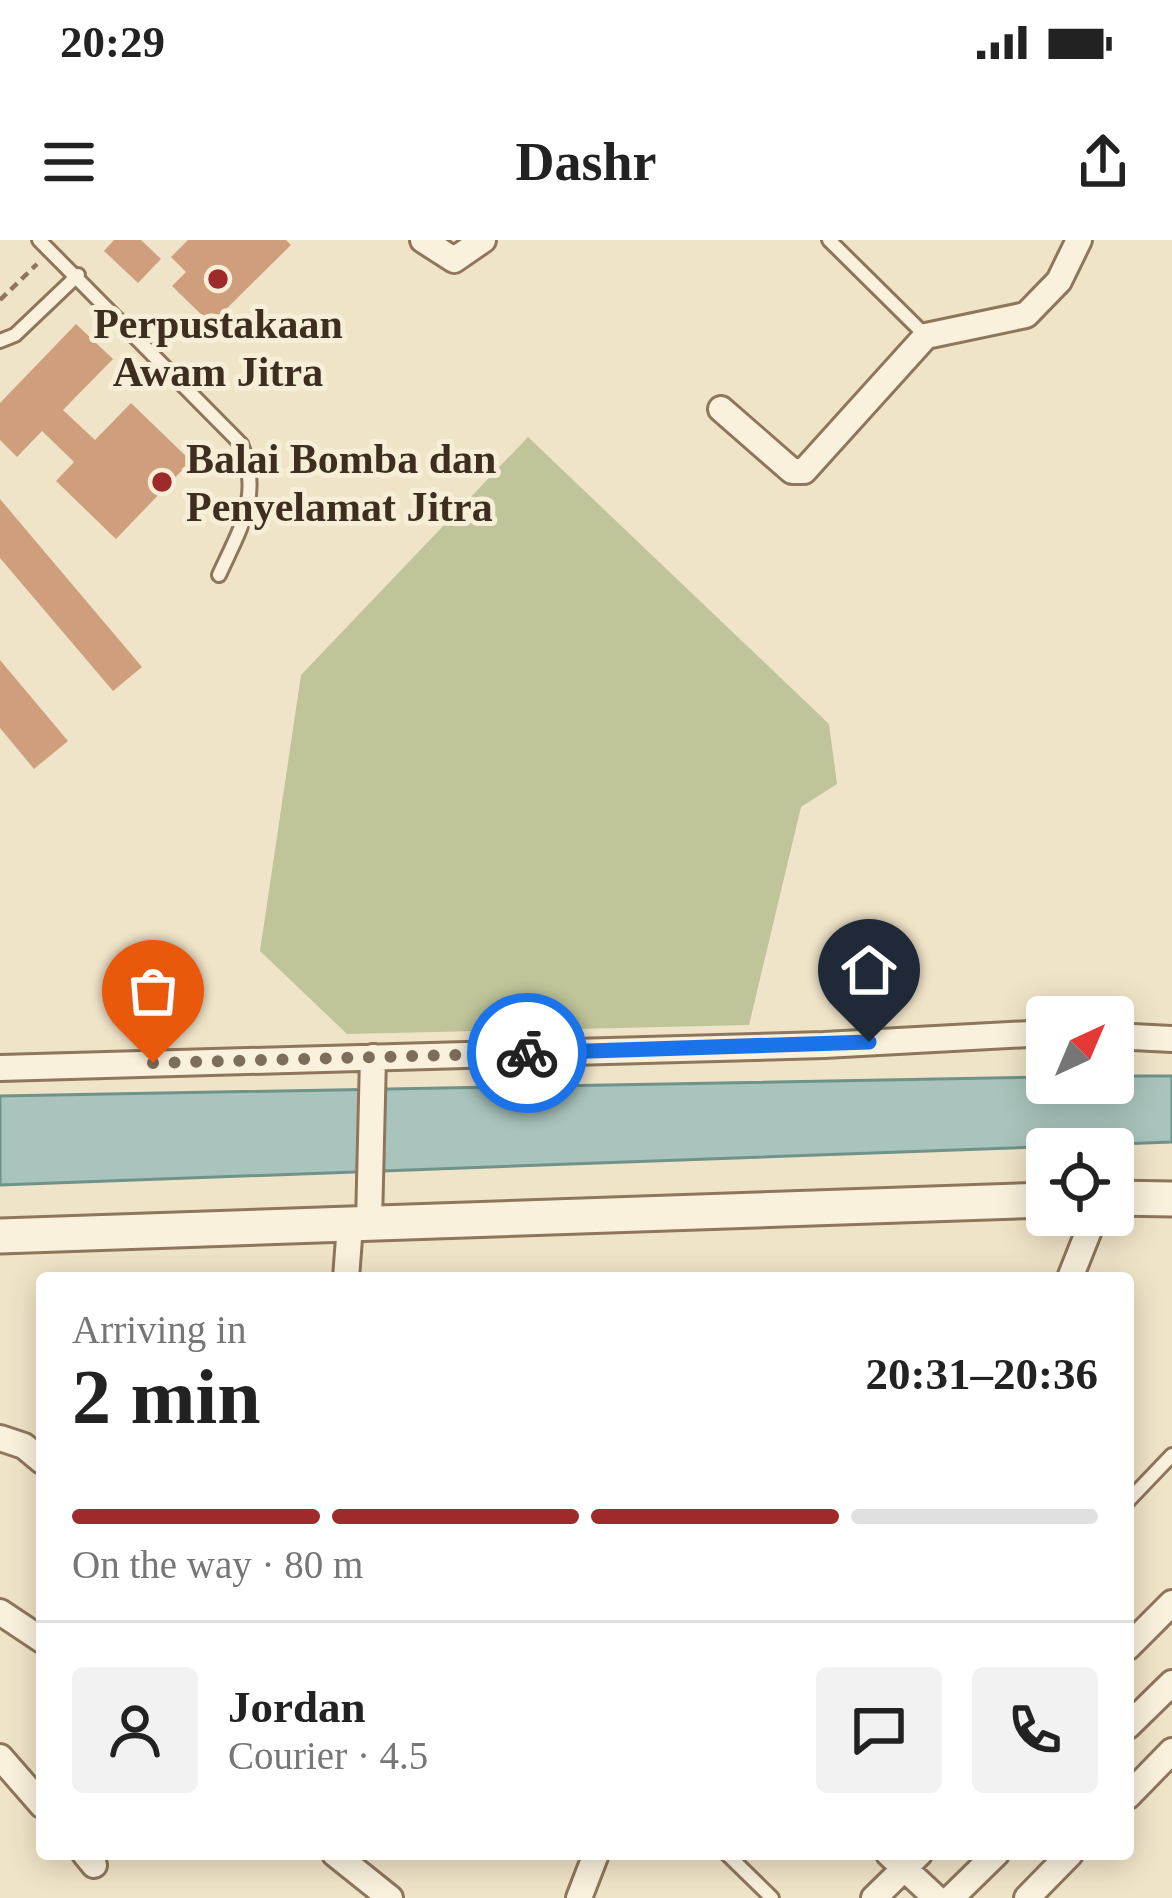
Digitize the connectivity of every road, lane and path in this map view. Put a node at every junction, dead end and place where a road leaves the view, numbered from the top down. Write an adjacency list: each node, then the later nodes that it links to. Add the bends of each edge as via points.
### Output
1 (40, 240): 6 (lane)
2 (423, 240): 3 (street, via 454,260)
3 (483, 240)
4 (829, 240): 9 (lane)
5 (1079, 240): 9 (street, via 1058,281 1026,315)
6 (51, 250): 7 (lane); 8 (path)
7 (78, 275): 10 (lane); 12 (lane, via 241,444 254,498)
8 (0, 300)
9 (926, 336): 11 (street, via 804,471 792,471)
10 (0, 341)
11 (722, 409)
12 (219, 575)
13 (1026, 1034): 17 (street)
14 (1134, 1037): 15 (street)
15 (1172, 1039)
16 (0, 1068): 17 (street)
17 (373, 1070): 21 (street)
18 (1134, 1198): 19 (street)
19 (1172, 1199)
20 (1026, 1200): 21 (street)
21 (363, 1213): 22 (street); 24 (street)
22 (0, 1236)
23 (1086, 1236): 25 (street)
24 (348, 1272)
25 (1072, 1272)
26 (0, 1438): 28 (street)
27 (1172, 1455): 29 (lane)
28 (36, 1456)
29 (1134, 1495)
30 (1172, 1604): 33 (street)
31 (0, 1612): 32 (street)
32 (36, 1636)
33 (1134, 1641)
34 (1172, 1683): 35 (street)
35 (1134, 1720)
36 (1172, 1751): 38 (street)
37 (0, 1757): 39 (street)
38 (1134, 1790)
39 (36, 1798)
40 (342, 1860): 47 (street)
41 (594, 1860): 48 (street)
42 (733, 1860): 49 (lane)
43 (903, 1860): 50 (street)
44 (905, 1860): 51 (street)
45 (990, 1860): 52 (street)
46 (1064, 1860): 53 (street)
47 (390, 1898)
48 (579, 1898)
49 (772, 1898)
50 (874, 1898)
51 (936, 1898)
52 (951, 1898)
53 (1027, 1898)

